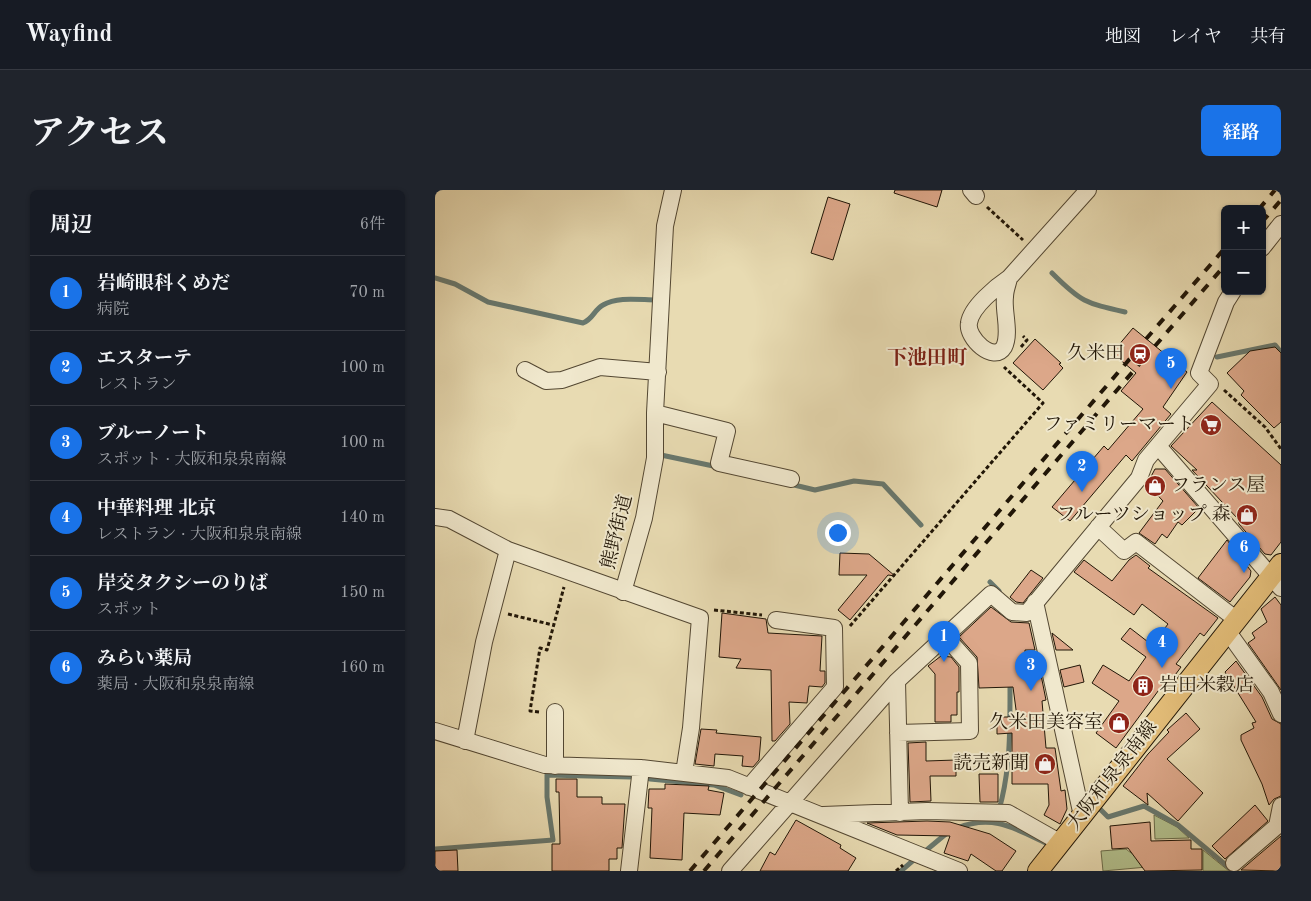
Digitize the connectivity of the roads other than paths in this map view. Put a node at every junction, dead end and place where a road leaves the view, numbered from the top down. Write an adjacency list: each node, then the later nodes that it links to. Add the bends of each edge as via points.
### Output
1 (673, 190): 10 (street, 熊野街道, via 665,226)
2 (1088, 190): 5 (street)
3 (1281, 224): 4 (street)
4 (1266, 243)
5 (1009, 278): 7 (street); 8 (street, via 1004,297)
6 (1230, 295): 12 (street, via 1205,378)
7 (981, 303): 8 (street, via 995,303); 8 (street, via 971,316 969,329 971,337 991,352 1004,346)
8 (1005, 315)
9 (525, 370): 10 (street, via 546,381 562,380 600,367)
10 (658, 372): 11 (street, 熊野街道)
11 (655, 413): 13 (street, via 727,431 719,463); 18 (street, 熊野街道, via 655,458 644,518)
12 (1159, 446): 15 (street, via 1146,460 1139,478); 17 (street)
13 (791, 479)
14 (435, 517): 16 (street, via 449,518)
15 (1098, 527): 19 (street); 21 (street, via 1124,550 1136,542)
16 (507, 550): 18 (street); 28 (street, via 484,642)
17 (1278, 576): 21 (main road, 大阪和泉泉南線)
18 (623, 592): 31 (street, 熊野街道, via 700,618)
19 (1035, 602): 22 (street, via 1027,613 1012,612 991,594); 37 (street)
20 (776, 620): 32 (street, via 834,628 835,687)
21 (1233, 626): 25 (street); 37 (main road, 大阪和泉泉南線)
22 (945, 636): 23 (street); 27 (street, via 969,663 970,731)
23 (897, 680): 27 (street); 33 (street)
24 (555, 712): 29 (street)
25 (1281, 714)
26 (435, 731): 28 (street)
27 (898, 733): 35 (street)
28 (465, 741): 29 (street)
29 (555, 766): 30 (street)
30 (641, 768): 31 (street); 40 (street)
31 (684, 773): 32 (street, via 728,778)
32 (749, 787): 33 (street)
33 (789, 804): 36 (street); 41 (street)
34 (1281, 806): 39 (street, via 1277,826)
35 (900, 813): 36 (street); 38 (street, via 1009,813)
36 (816, 815): 42 (street)
37 (1082, 816): 38 (main road, 大阪和泉泉南線)
38 (1061, 843): 43 (main road, 大阪和泉泉南線)
39 (1234, 863)
40 (629, 871)
41 (731, 871)
42 (959, 871)
43 (1038, 871)

